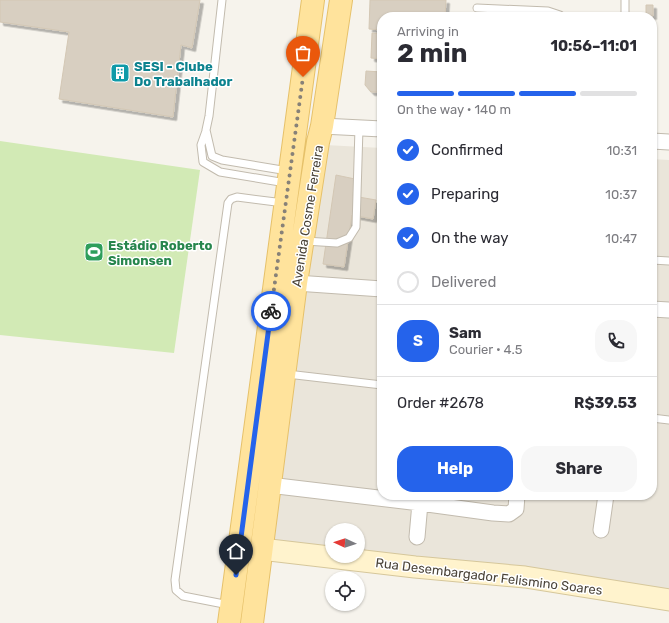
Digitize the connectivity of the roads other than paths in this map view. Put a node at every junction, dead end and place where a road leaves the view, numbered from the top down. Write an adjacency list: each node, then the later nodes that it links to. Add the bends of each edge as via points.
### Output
1 (222, 0): 11 (lane)
2 (313, 0): 14 (main road, Avenida Cosme Ferreira)
3 (341, 0): 8 (main road, Avenida Cosme Ferreira)
4 (625, 0): 7 (lane)
5 (477, 8): 6 (lane)
6 (548, 12)
7 (625, 12)
8 (322, 126): 9 (street); 15 (main road, Avenida Cosme Ferreira)
9 (359, 128): 10 (street); 15 (lane, via 356,227 349,238 337,243)
10 (377, 129)
11 (206, 130): 14 (lane, via 212,156); 14 (lane, via 201,145 202,162 220,172)
12 (657, 141): 13 (street)
13 (669, 142)
14 (288, 186): 36 (main road, Avenida Cosme Ferreira); 36 (lane, via 237,196 228,203 175,580 176,590 183,596)
15 (302, 241): 18 (main road, Avenida Cosme Ferreira)
16 (657, 260): 17 (lane)
17 (669, 261)
18 (296, 283): 19 (street); 22 (main road, Avenida Cosme Ferreira)
19 (377, 289)
20 (657, 309): 21 (street)
21 (669, 310)
22 (284, 374): 23 (lane); 26 (main road, Avenida Cosme Ferreira)
23 (377, 384)
24 (657, 419): 25 (lane)
25 (669, 420)
26 (269, 486): 27 (street); 34 (main road, Avenida Cosme Ferreira)
27 (377, 498)
28 (393, 500): 31 (street)
29 (517, 500): 31 (street, via 516,509 509,514)
30 (605, 500): 32 (street)
31 (420, 503): 33 (street)
32 (601, 530)
33 (417, 537)
34 (261, 549): 35 (street, Rua Desembargador Felismino Soares, via 525,578); 37 (main road, Avenida Cosme Ferreira)
35 (669, 600)
36 (230, 614)
37 (252, 623)

